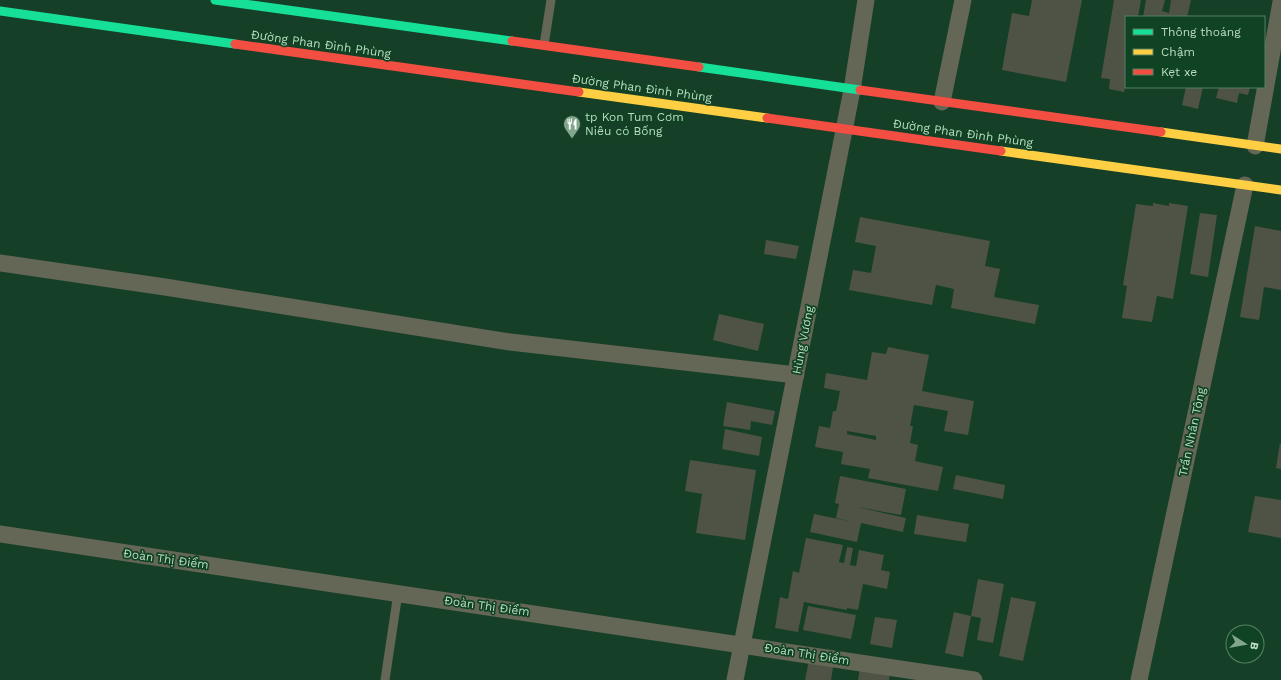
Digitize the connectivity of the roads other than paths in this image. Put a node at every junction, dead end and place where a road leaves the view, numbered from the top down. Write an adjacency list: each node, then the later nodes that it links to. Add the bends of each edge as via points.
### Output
1 (215, 0): 7 (main road)
2 (551, 0): 7 (lane)
3 (866, 0): 8 (street, Hùng Vương)
4 (963, 0): 9 (street)
5 (1281, 2): 11 (street)
6 (0, 11): 10 (main road, Đường Phan Đình Phùng)
7 (544, 45): 8 (main road)
8 (852, 90): 9 (main road); 10 (street, Hùng Vương)
9 (942, 102): 11 (main road)
10 (844, 129): 13 (main road, Đường Phan Đình Phùng); 16 (street, Hùng Vương)
11 (1255, 146): 12 (main road)
12 (1281, 149)
13 (1246, 185): 14 (main road, Đường Phan Đình Phùng); 23 (street, Trần Nhân Tông)
14 (1281, 190)
15 (0, 263): 16 (street, via 510,342)
16 (796, 375): 19 (street, Hùng Vương)
17 (0, 534): 18 (street, Đoàn Thị Điểm)
18 (398, 593): 19 (street, Đoàn Thị Điểm); 20 (lane)
19 (743, 644): 21 (street, Hùng Vương); 22 (street, Đoàn Thị Điểm)
20 (385, 680)
21 (735, 680)
22 (974, 680)
23 (1139, 680)

